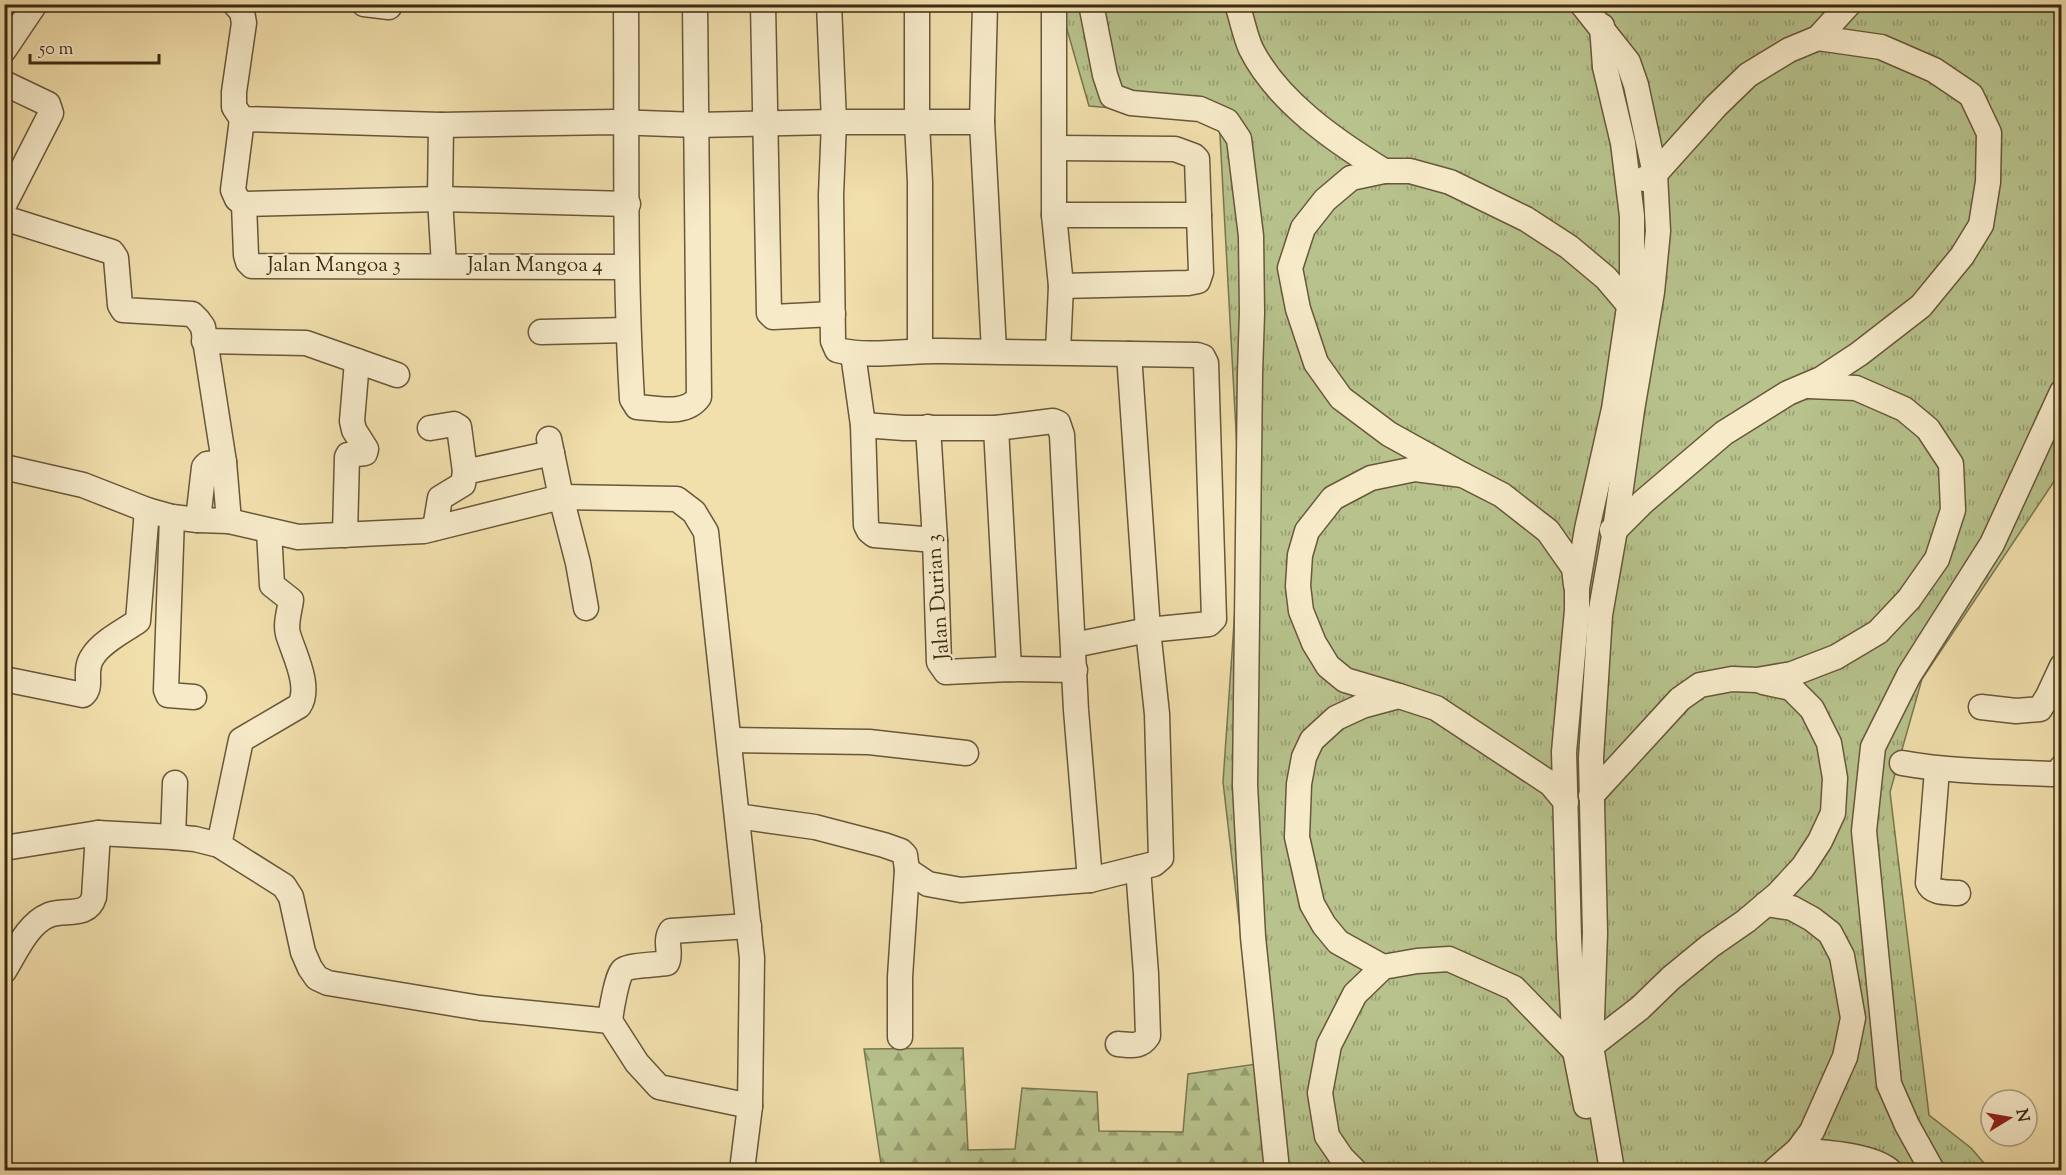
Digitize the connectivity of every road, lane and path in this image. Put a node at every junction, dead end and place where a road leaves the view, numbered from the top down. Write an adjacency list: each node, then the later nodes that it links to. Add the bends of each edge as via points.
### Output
1 (35, 4): 19 (street)
2 (235, 4): 21 (street, via 244,23 234,92 234,107)
3 (364, 4): 16 (street)
4 (626, 4): 25 (street)
5 (695, 4): 28 (street)
6 (763, 4): 26 (street)
7 (829, 4): 22 (street)
8 (917, 4): 23 (street)
9 (985, 4): 24 (street)
10 (1054, 4): 29 (street)
11 (1091, 4): 116 (street, via 1112,96 1131,103 1200,109 1227,120 1241,150 1251,236 1252,313 1245,785 1254,937)
12 (1237, 4): 30 (street, via 1251,49 1275,85 1345,147)
13 (1582, 4): 17 (street)
14 (1602, 4): 17 (street)
15 (1849, 4): 18 (street)
16 (389, 7)
17 (1602, 29): 31 (street, via 1628,62); 32 (street, via 1605,67 1623,143)
18 (1818, 38): 31 (street, via 1748,75); 55 (street, via 1881,46 1934,70 1971,95 1989,132 1988,182 1981,225 1962,256 1921,306 1859,354)
19 (4, 50)
20 (4, 83): 36 (street, via 48,104 51,113)
21 (242, 119): 27 (street); 34 (street, via 233,189)
22 (834, 122): 23 (street); 26 (street); 44 (street)
23 (917, 122): 24 (street); 48 (street)
24 (982, 122): 49 (street)
25 (627, 123): 27 (street); 28 (street); 35 (street)
26 (765, 123): 28 (street); 44 (street, via 769,313 773,318)
27 (441, 124): 33 (street)
28 (697, 125): 45 (street, via 699,397 694,404 684,409 635,406)
29 (1055, 148): 37 (street); 38 (street, via 1175,149 1194,156)
30 (1384, 171): 43 (street, via 1410,171 1450,182 1526,219 1576,253); 64 (street, via 1351,177 1325,200 1303,228 1290,268 1298,309 1316,363 1341,398 1389,434)
31 (1655, 174): 32 (street); 72 (street, via 1658,231 1652,292)
32 (1627, 188): 43 (street, via 1632,216)
33 (440, 199): 34 (street); 35 (street); 40 (street)
34 (244, 204): 40 (street, Jalan Mangoa 3, via 246,255 252,266)
35 (628, 204): 41 (street)
36 (4, 205)
37 (1054, 215): 38 (street); 42 (street)
38 (1199, 215): 42 (street, via 1198,281)
39 (4, 218): 47 (street, via 112,252 123,309 192,314 202,327)
40 (444, 265): 41 (street, Jalan Mangoa 4)
41 (626, 267): 45 (street)
42 (1061, 286): 50 (street)
43 (1629, 305): 71 (street, via 1614,409)
44 (833, 314): 51 (street, via 837,350)
45 (628, 330): 46 (street)
46 (541, 332)
47 (204, 341): 53 (street, via 306,343); 61 (street)
48 (920, 351): 49 (street); 51 (street)
49 (994, 351): 50 (street)
50 (1058, 351): 52 (street)
51 (853, 354): 57 (street)
52 (1129, 354): 78 (street); 78 (street, via 1197,355 1206,363 1214,619 1209,624)
53 (357, 361): 54 (street); 74 (street, via 352,421 366,449 362,455 347,457)
54 (397, 375)
55 (1806, 386): 72 (street, via 1724,433); 84 (street, via 1856,388 1904,409 1928,429 1951,464 1953,510 1937,559 1878,632 1836,657 1792,674)
56 (2061, 392): 122 (street, via 1992,544 1909,675 1873,747 1864,831 1889,1084)
57 (863, 425): 58 (street); 75 (street, via 869,531 874,535)
58 (928, 427): 60 (street); 75 (street, Jalan Durian 3)
59 (430, 428): 63 (street, via 454,424 459,427)
60 (996, 428): 79 (street, via 1053,420 1060,427); 81 (street)
61 (224, 462): 68 (street, via 204,467); 69 (street)
62 (4, 467): 66 (street, via 83,485)
63 (465, 472): 65 (street, via 551,446); 70 (street, via 464,482 440,498)
64 (1463, 475): 76 (street, via 1502,495 1548,531 1574,568); 85 (street, via 1415,469 1371,478 1332,498 1307,531 1300,555 1301,611 1328,666 1345,680)
65 (561, 497): 70 (street); 77 (street); 88 (street, via 677,499 694,512 706,532)
66 (147, 510): 67 (street); 83 (street, via 138,621 93,656 87,669 87,692 83,695)
67 (172, 517): 68 (street); 86 (street, via 166,690 174,697)
68 (198, 520): 69 (street)
69 (229, 521): 73 (street)
70 (435, 528): 74 (street)
71 (1587, 529): 72 (street); 76 (street)
72 (1616, 530): 94 (street, via 1600,615)
73 (269, 531): 74 (street, via 298,537); 99 (street, via 272,585 291,600 288,635 303,673 302,701 241,741)
74 (345, 535)
75 (935, 540): 81 (street, Jalan Durian 3, via 939,662 946,672)
76 (1577, 588): 95 (street, via 1564,752)
77 (586, 608)
78 (1148, 630): 79 (street); 101 (street, via 1157,714 1161,855 1157,863)
79 (1074, 645): 82 (street)
80 (2061, 666): 87 (street, via 2040,709)
81 (1009, 669): 82 (street, Jalan Durian 3)
82 (1076, 670): 103 (street)
83 (4, 679)
84 (1757, 680): 94 (street, via 1732,679 1700,685 1680,699); 105 (street, via 1791,688 1812,709 1830,743 1835,778 1833,813 1820,841 1803,867)
85 (1399, 696): 95 (street, via 1436,708 1551,784); 107 (street, via 1336,718 1312,740 1299,784 1297,837 1312,904 1338,942)
86 (194, 697)
87 (1981, 707)
88 (729, 740): 89 (street, via 869,742); 96 (street)
89 (966, 753)
90 (1902, 763): 92 (street)
91 (2061, 767): 92 (street, via 2056,774)
92 (1937, 770): 104 (street, via 1928,883 1934,890)
93 (175, 783): 98 (street)
94 (1591, 796): 112 (street, via 1594,933)
95 (1566, 802): 112 (street, via 1569,938)
96 (737, 816): 102 (street, via 815,827 884,845 905,855); 106 (street)
97 (98, 833): 98 (street); 100 (street); 108 (street, via 92,904 85,910 41,920 29,930)
98 (173, 837): 99 (street)
99 (219, 845): 109 (street, via 284,886 291,897 310,968 317,978 328,983 480,1008)
100 (4, 848)
101 (1138, 868): 103 (street); 111 (street, via 1148,1036 1138,1045)
102 (907, 870): 103 (street, via 928,884 961,890); 110 (street)
103 (1090, 880)
104 (1958, 893)
105 (1766, 904): 112 (street, via 1671,978 1640,1008); 114 (street, via 1792,908 1830,933 1842,956 1853,1018 1845,1057 1812,1131)
106 (749, 926): 109 (street, via 671,931 666,963 626,968 620,973); 113 (street)
107 (1383, 967): 112 (street, via 1449,959 1514,988); 117 (street, via 1355,994 1329,1045 1320,1093 1327,1136)
108 (4, 971)
109 (610, 1021): 113 (street, via 637,1063 659,1087)
110 (900, 1038)
111 (1118, 1044)
112 (1583, 1048): 118 (street); 119 (street)
113 (750, 1106): 115 (street)
114 (1798, 1150): 120 (street); 121 (street, via 1857,1158)
115 (742, 1170)
116 (1277, 1170)
117 (1354, 1170)
118 (1597, 1170)
119 (1612, 1170)
120 (1775, 1170)
121 (1889, 1170)
122 (1932, 1170)

